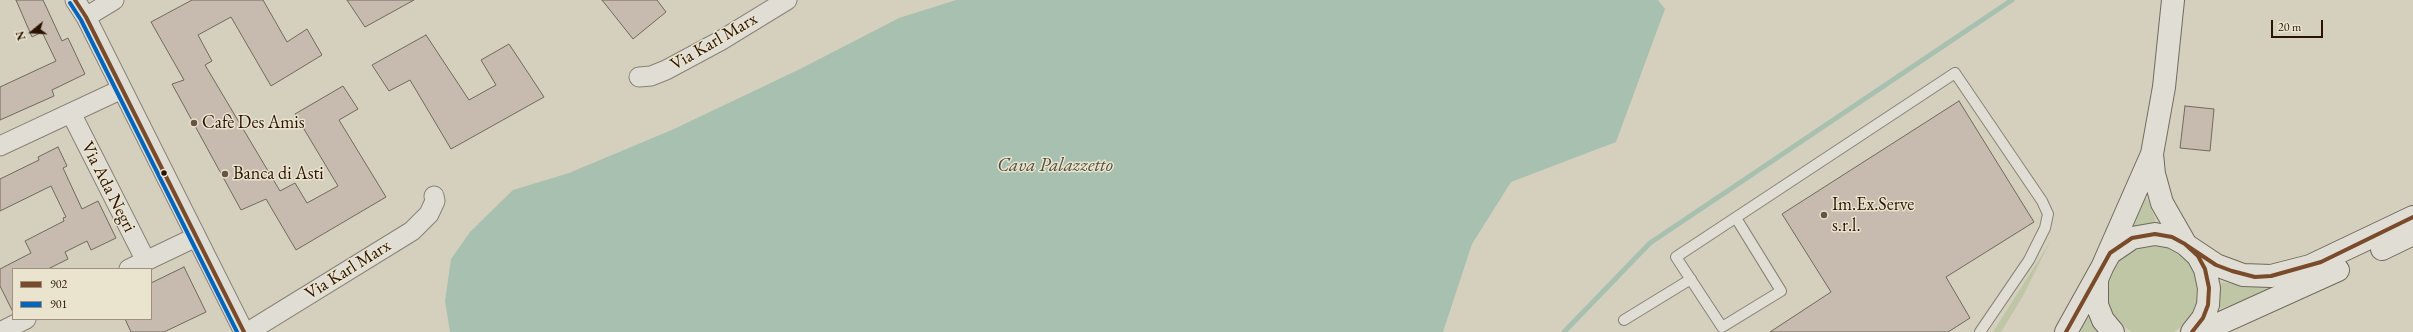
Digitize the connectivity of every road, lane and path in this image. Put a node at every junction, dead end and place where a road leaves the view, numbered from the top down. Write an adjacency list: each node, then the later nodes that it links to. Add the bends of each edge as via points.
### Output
1 (75, 0): 5 (street)
2 (114, 0): 5 (street)
3 (787, 0): 6 (street, Via Karl Marx, via 666,70 651,76)
4 (2173, 0): 10 (main road, via 2164,87)
5 (86, 17): 7 (street)
6 (639, 77)
7 (122, 89): 8 (street); 15 (street)
8 (71, 113): 9 (street); 17 (street, Via Ada Negri)
9 (0, 146)
10 (2152, 154): 16 (main road, via 2154,174 2162,202); 18 (main road)
11 (434, 196): 24 (street, Via Karl Marx, via 435,201 429,214 412,231)
12 (2413, 217): 16 (main road, via 2321,262 2271,276 2255,277 2232,271 2209,261)
13 (1736, 218): 19 (lane, via 1676,256); 19 (lane, via 1781,291 1722,327); 25 (lane, via 1955,73 2042,201 2048,214 2045,228 2029,260)
14 (2413, 234): 29 (main road)
15 (196, 237): 17 (street); 23 (street)
16 (2186, 245): 18 (main road, via 2164,235 2138,236 2116,248); 28 (main road, via 2202,262 2209,288 2205,314)
17 (138, 265)
18 (2101, 266): 26 (main road); 27 (main road, via 2096,287 2097,305 2103,320)
19 (1691, 279): 21 (lane)
20 (24, 320): 22 (street)
21 (1624, 320)
22 (0, 332)
23 (244, 332)
24 (248, 332)
25 (1980, 332)
26 (2066, 332)
27 (2113, 332)
28 (2192, 332)
29 (2201, 332)

